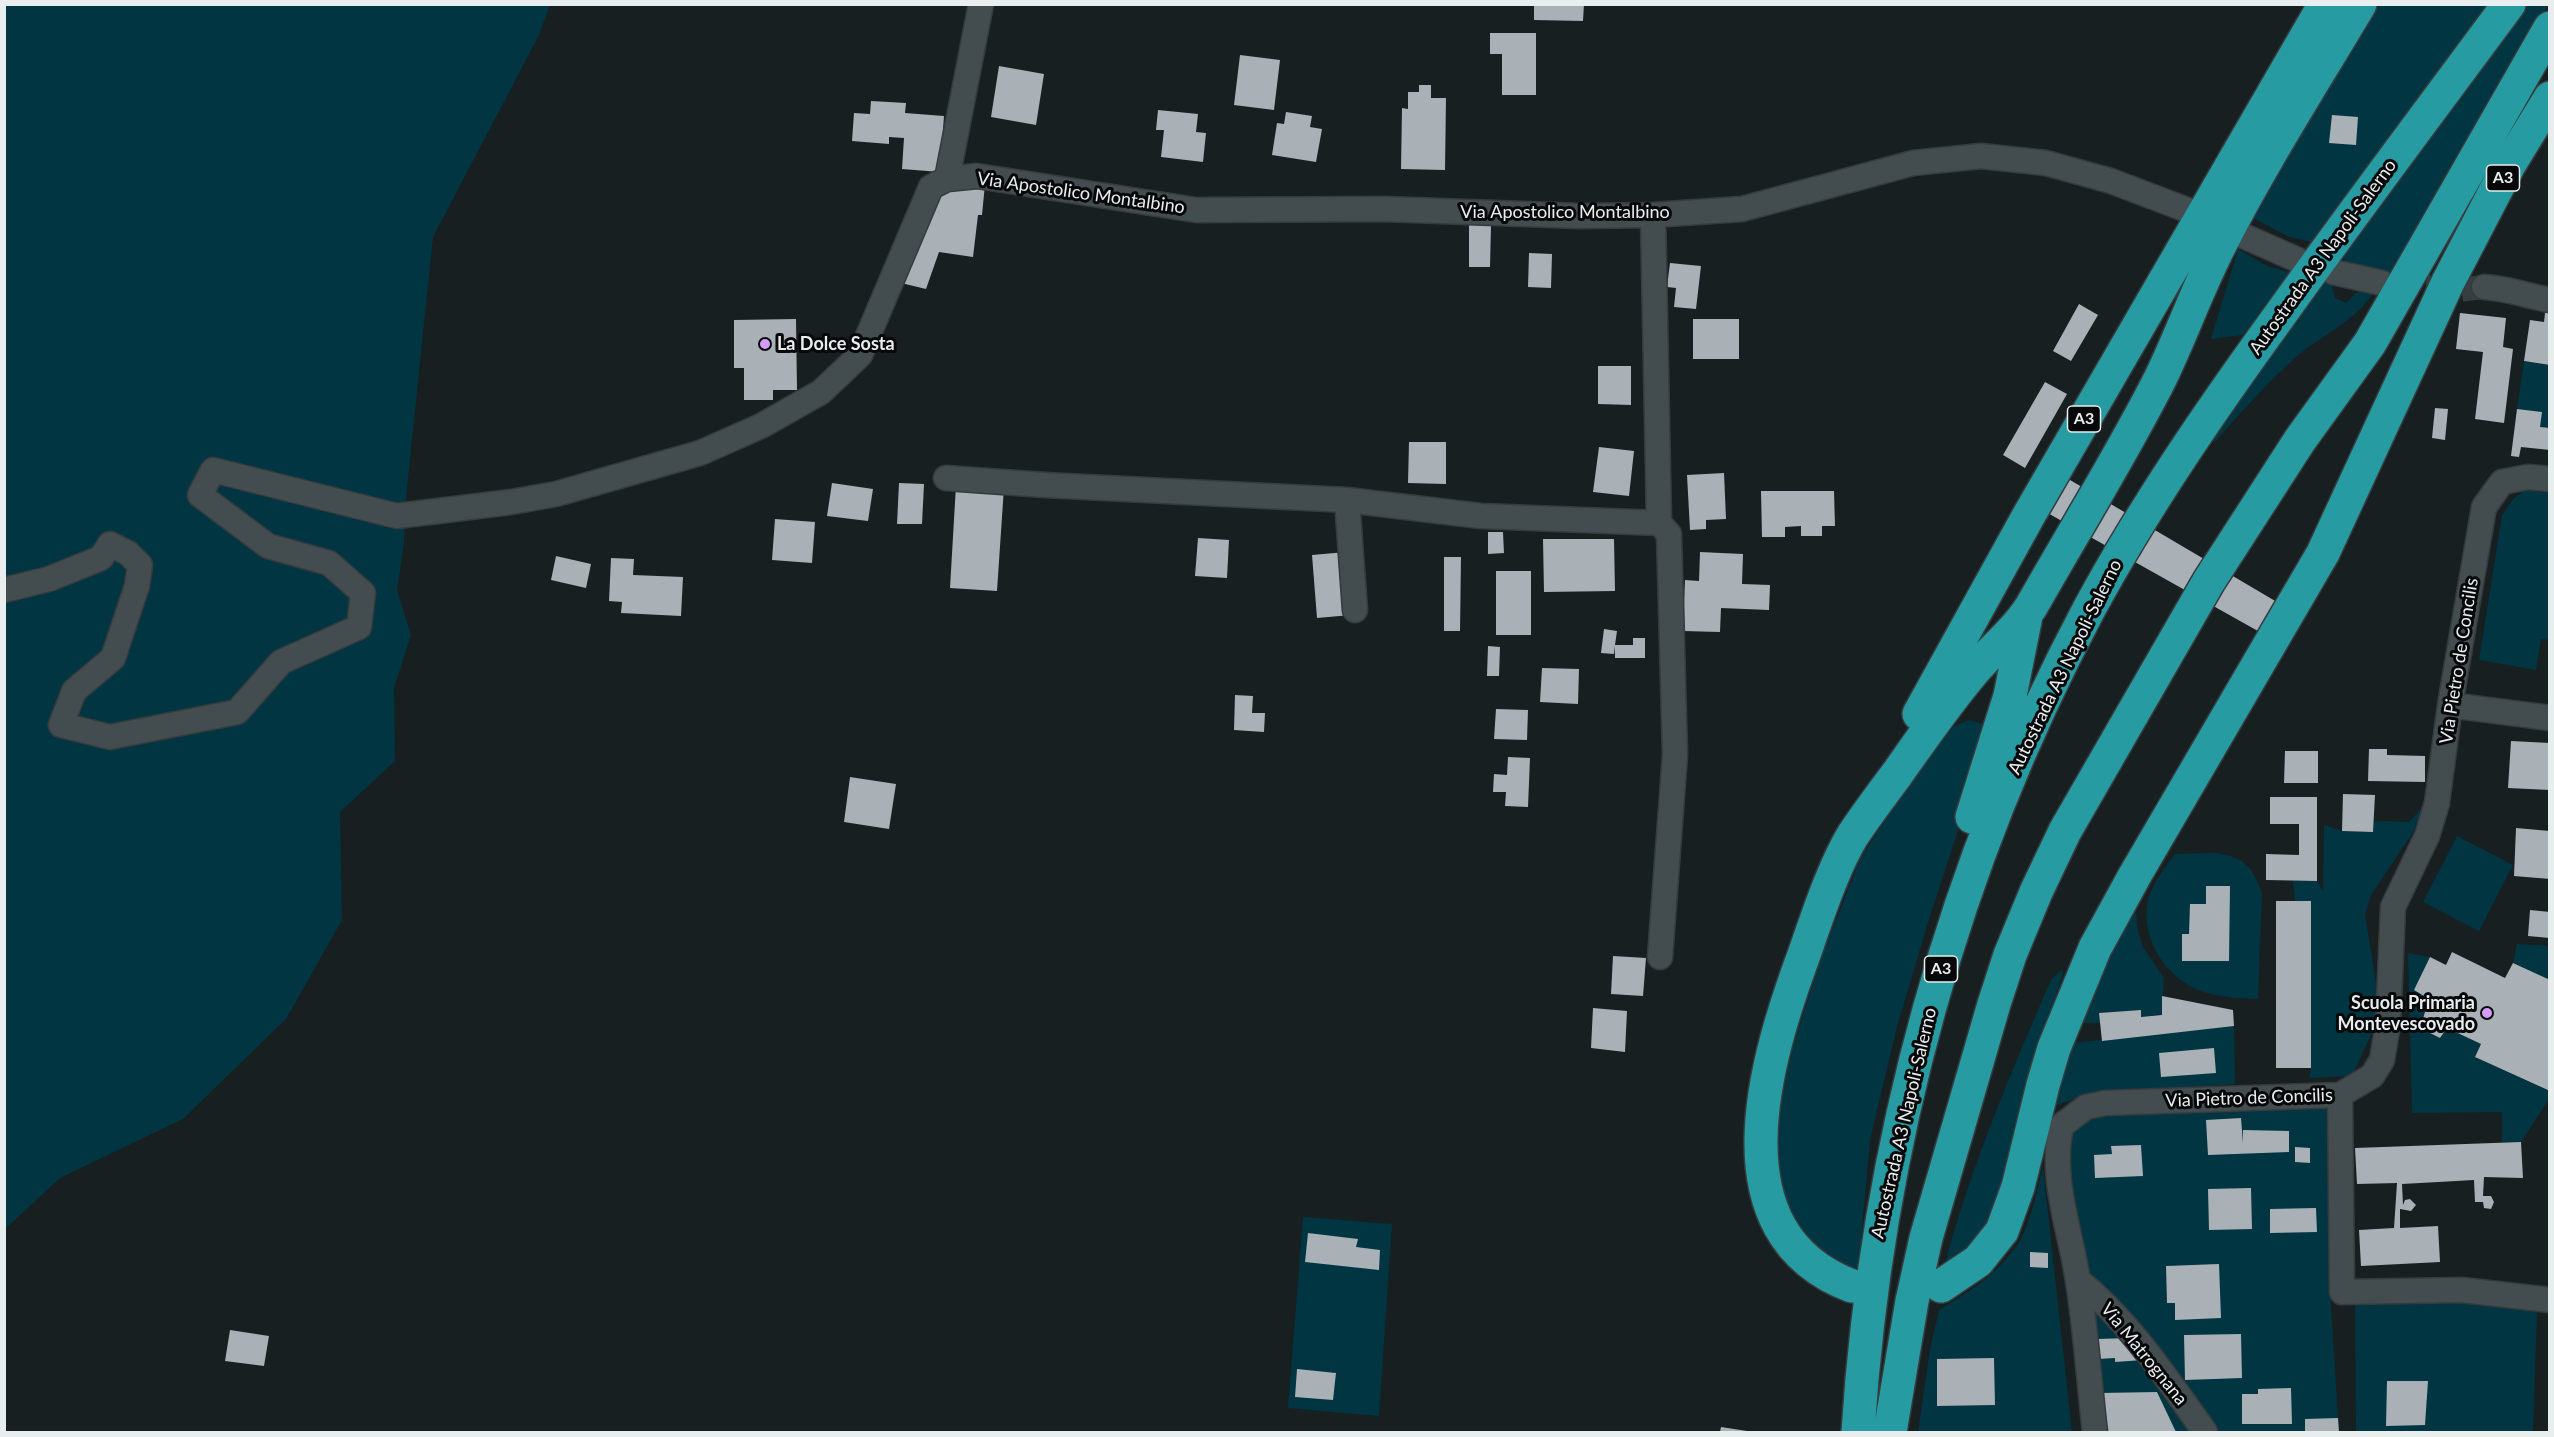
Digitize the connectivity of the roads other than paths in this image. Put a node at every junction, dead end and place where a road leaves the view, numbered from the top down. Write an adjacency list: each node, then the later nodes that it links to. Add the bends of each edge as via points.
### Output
1 (981, 4): 9 (street)
2 (2325, 4): 28 (highway, A3, via 2029,515)
3 (2360, 4): 25 (highway, A3, via 2224,236 2159,381)
4 (2509, 4): 31 (highway, Autostrada A3 Napoli-Salerno / A3, via 2207,417 2088,611 2017,761 1978,857 1933,996)
5 (2550, 28): 17 (highway, A3, via 2464,175)
6 (2550, 98): 8 (highway, A3)
7 (2550, 141): 13 (highway)
8 (2510, 165): 13 (highway, A3); 17 (highway)
9 (947, 180): 11 (street, Via Apostolico Montalbino, via 977,176 1196,210 1384,209); 23 (street, via 931,187 860,355 821,392 761,426 700,453 556,494 398,516 213,470 200,495 268,546 329,562 363,593 359,627 281,662 237,712 110,737 61,724 74,691 113,658 140,565 110,544 100,558 49,579)
10 (2190, 211): 11 (street, Via Apostolico Montalbino, via 2110,181 2046,163 1981,156 1913,163 1742,209)
11 (1653, 215): 22 (street)
12 (2240, 234): 14 (street)
13 (2468, 247): 34 (highway, via 2434,310 2324,553 2095,948 2054,1048 2018,1187 2002,1232 1978,1262)
14 (2298, 260)
15 (2333, 272): 17 (street)
16 (2484, 287): 18 (street, via 2503,287)
17 (2390, 290): 37 (highway, A3, via 2370,343 2300,440 2209,581 2066,831 2036,892 1994,1004 1926,1238)
18 (2550, 300)
19 (946, 478): 21 (street)
20 (2550, 479): 26 (street, Via Pietro de Concilis, via 2528,477 2502,482 2484,507)
21 (1347, 500): 22 (street, via 1481,516); 24 (street)
22 (1659, 523): 29 (street, via 1669,534 1675,755)
23 (4, 590)
24 (1355, 610)
25 (2026, 616): 28 (highway, A3, via 1950,700); 31 (highway, A3, via 2010,696 1909,1018 1894,1102)
26 (2450, 705): 27 (street); 30 (street, Via Pietro de Concilis, via 2437,803 2427,836 2393,907 2388,1024 2382,1060 2372,1076)
27 (2550, 718)
28 (1851, 838): 33 (highway, A3, via 1821,907 1786,1006 1767,1081 1760,1140 1768,1196 1788,1240 1816,1268)
29 (1660, 957)
30 (2340, 1095): 32 (street, Via Pietro de Concilis, via 2105,1104 2086,1107 2070,1118 2061,1126 2057,1144 2058,1184); 35 (street, via 2342,1292 2462,1290)
31 (1888, 1181): 36 (highway, Autostrada A3 Napoli-Salerno / A3, via 1863,1353)
32 (2078, 1280): 38 (street, Via Pietro de Concilis); 39 (street, Via Matrognana, via 2117,1316)
33 (1852, 1286)
34 (1941, 1286)
35 (2550, 1300)
36 (1858, 1432)
37 (1890, 1432)
38 (2095, 1432)
39 (2205, 1432)

